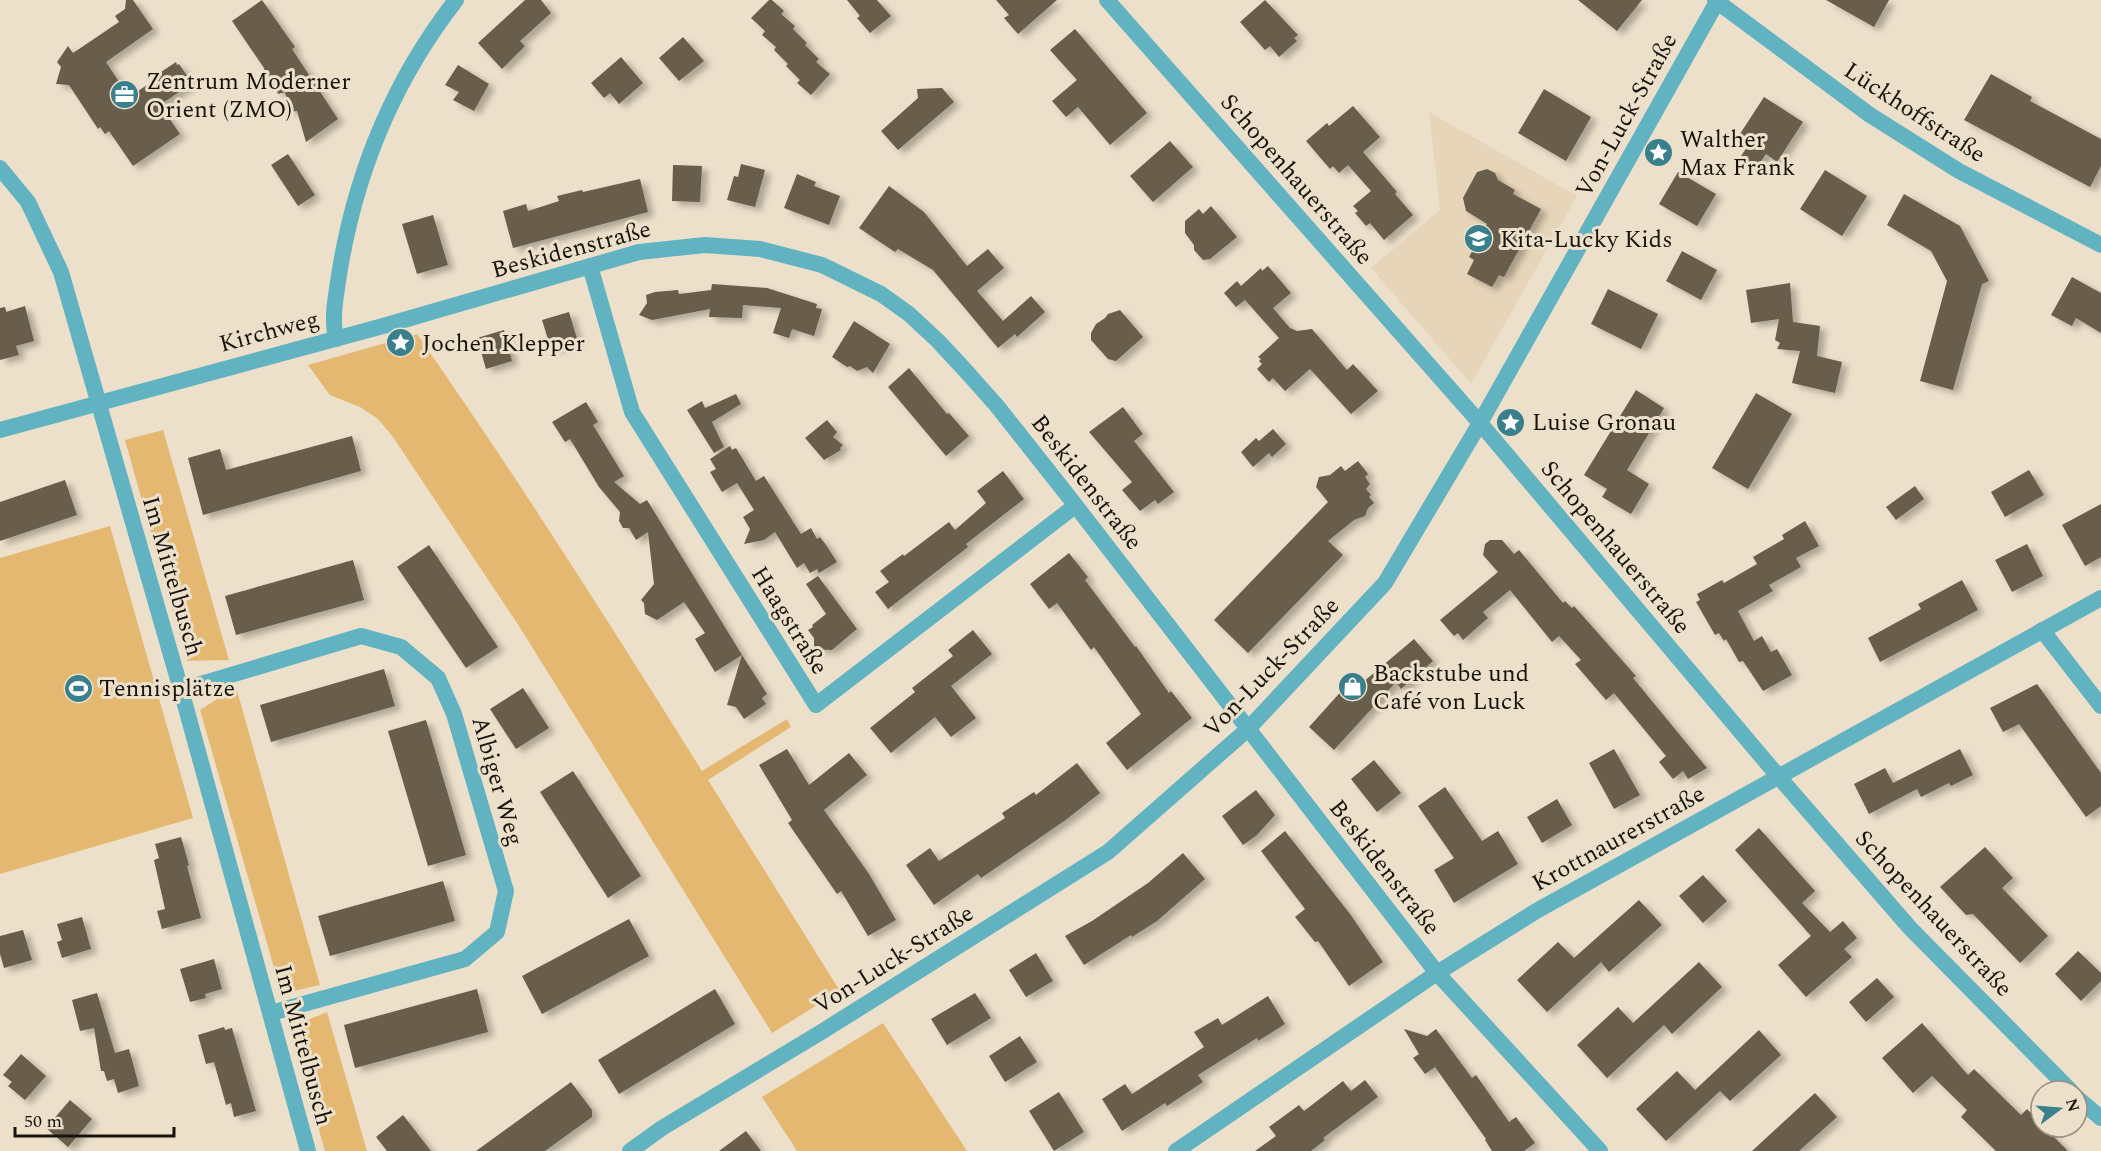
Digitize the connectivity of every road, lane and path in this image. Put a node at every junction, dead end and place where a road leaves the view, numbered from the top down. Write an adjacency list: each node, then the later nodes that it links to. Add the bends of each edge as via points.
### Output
1 (456, 0): 7 (street, Kirchweg, via 430,34 400,85 358,190 332,323)
2 (1107, 0): 9 (street, Schopenhauerstraße)
3 (1716, 0): 5 (street, Lückhoffstraße, via 1870,115 1959,171); 9 (street, Von-Luck-Straße)
4 (0, 168): 8 (street, Im Mittelbusch, via 28,202 61,272)
5 (2101, 245)
6 (590, 266): 7 (street, Beskidenstraße); 11 (street, Beskidenstraße, via 639,252 705,245 760,249 822,265 881,294 909,314 958,363); 11 (street, Haagstraße, via 632,412 816,705)
7 (336, 339): 8 (street, Kirchweg)
8 (98, 403): 10 (street, Kirchweg); 14 (street, Im Mittelbusch)
9 (1480, 423): 16 (street, Von-Luck-Straße, via 1385,583); 17 (street, Schopenhauerstraße)
10 (0, 430)
11 (1075, 506): 16 (street, Beskidenstraße)
12 (2101, 598): 13 (street, Krottnaurerstraße)
13 (2042, 630): 15 (street); 17 (street, Krottnaurerstraße)
14 (181, 690): 19 (street, Im Mittelbusch); 19 (street, Albiger Weg, via 361,636 401,647 438,678 454,714 506,891 497,932 465,959)
15 (2101, 706)
16 (1248, 729): 18 (street, Beskidenstraße); 24 (street, Von-Luck-Straße, via 1108,852)
17 (1778, 776): 18 (street, Krottnaurerstraße, via 1538,910); 20 (street, Schopenhauerstraße, via 1910,928)
18 (1437, 973): 25 (street, Krottnaurerstraße); 26 (street, Beskidenstraße)
19 (271, 1013): 23 (street, Im Mittelbusch)
20 (2059, 1079)
21 (2089, 1108): 22 (street)
22 (2101, 1118)
23 (308, 1151)
24 (630, 1151)
25 (1176, 1151)
26 (1600, 1151)

